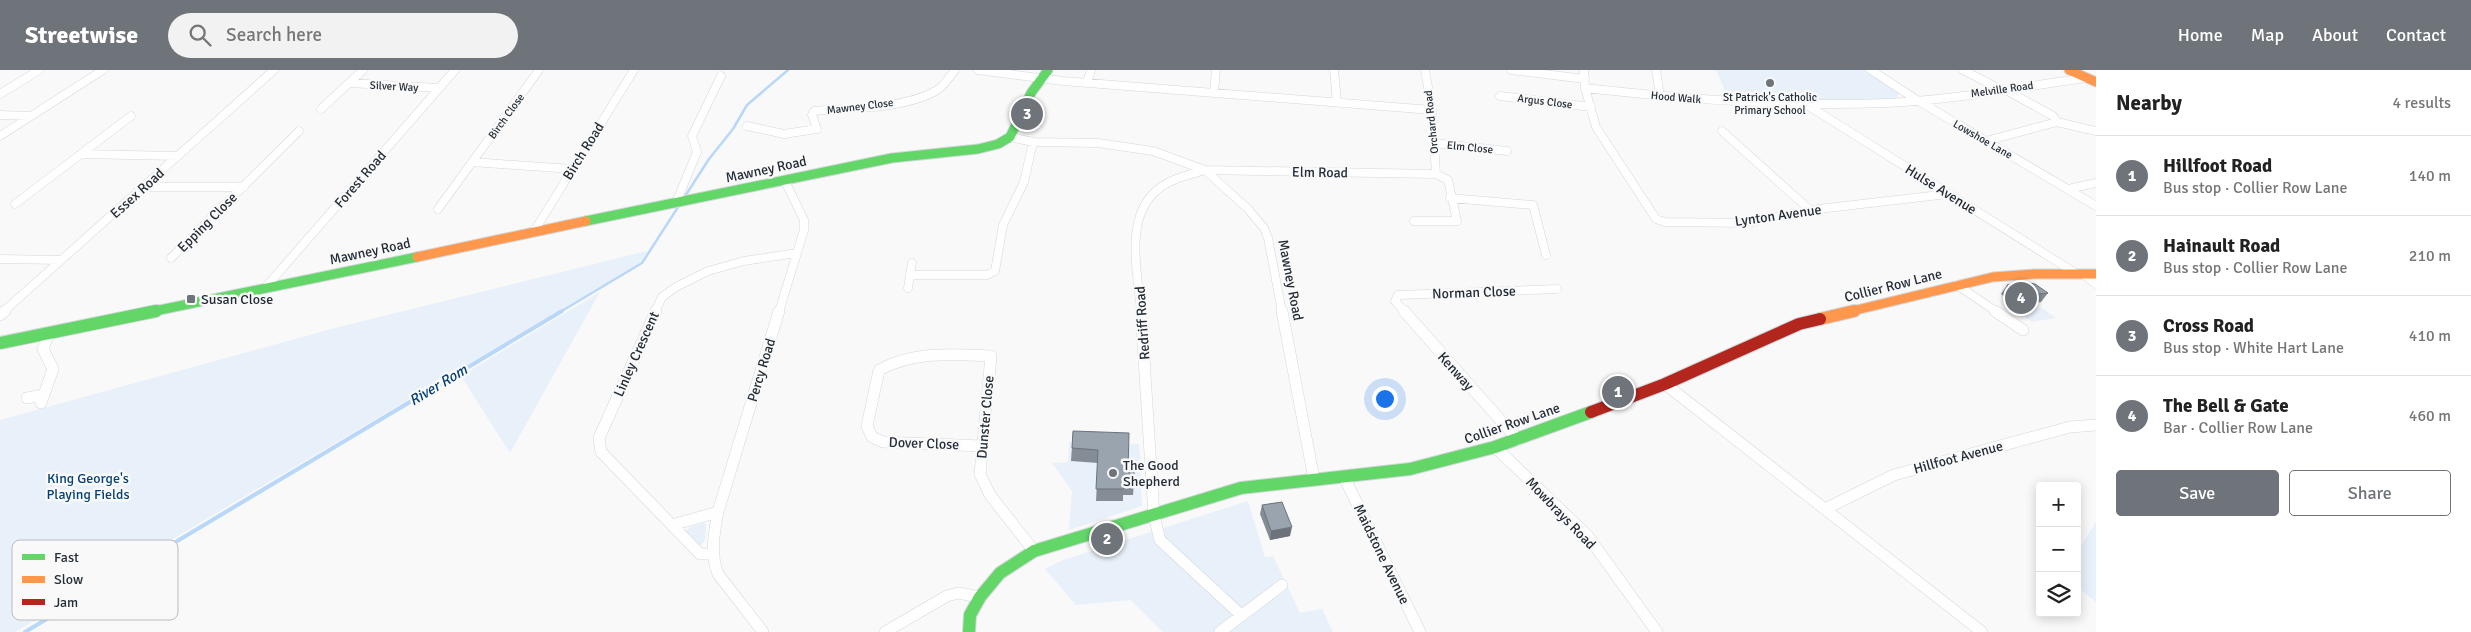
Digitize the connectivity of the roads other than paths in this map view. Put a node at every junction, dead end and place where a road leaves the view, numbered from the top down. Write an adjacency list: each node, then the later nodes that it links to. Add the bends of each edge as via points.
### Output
1 (39, 70): 28 (street)
2 (103, 70): 38 (street)
3 (274, 70): 52 (street, Essex Road)
4 (363, 70): 24 (street, Silver Way)
5 (455, 70): 25 (street, Forest Road)
6 (539, 70): 53 (street, Birch Close)
7 (634, 70): 54 (street, Birch Road)
8 (955, 70): 41 (street, Mawney Close, via 940,87 911,100 814,112 817,129 784,134)
9 (978, 70): 19 (street)
10 (1091, 70): 23 (street)
11 (1216, 70): 27 (street)
12 (1334, 70): 32 (street)
13 (1425, 70): 36 (street, Orchard Road)
14 (1511, 70): 21 (street, Hood Walk)
15 (1656, 70): 30 (street)
16 (1871, 70): 31 (street, Lowshoe Lane)
17 (1963, 70): 26 (street)
18 (2069, 70): 22 (main road)
19 (1044, 74): 23 (street); 46 (main road)
20 (721, 76): 64 (street, via 692,136 697,152)
21 (1585, 79): 30 (street, Hood Walk); 34 (street, Lynton Avenue)
22 (2091, 80): 26 (street, Melville Road)
23 (1087, 83): 27 (street)
24 (349, 84): 25 (street, Silver Way); 35 (street, Silver Way)
25 (439, 88): 82 (street, Forest Road)
26 (2002, 89): 31 (street, Melville Road); 40 (street, via 2053,116)
27 (1214, 92): 32 (street)
28 (0, 94)
29 (1500, 96): 34 (street, Argus Close)
30 (1660, 96): 33 (street, Hood Walk)
31 (1917, 100): 33 (street, Hood Walk); 47 (street, Lowshoe Lane)
32 (1337, 102): 36 (street)
33 (1806, 104): 62 (street, Hulse Avenue)
34 (1590, 107): 68 (street, Lynton Avenue, via 1596,127 1656,219 1664,222 1747,223)
35 (321, 110)
36 (1432, 110): 49 (street, Orchard Road)
37 (0, 115): 38 (street)
38 (30, 116): 45 (street)
39 (131, 116): 51 (street)
40 (2057, 122): 43 (street); 47 (street)
41 (747, 126)
42 (1722, 131): 68 (street)
43 (2096, 131)
44 (300, 132): 60 (street, Epping Close)
45 (0, 136)
46 (1010, 137): 48 (street, Mawney Road); 57 (main road, Mawney Road, via 978,149 892,158)
47 (1986, 141): 61 (street, Lowshoe Lane)
48 (1033, 142): 55 (street, Mawney Road, via 1098,142 1154,151); 79 (street, via 1024,182 1003,225 995,271 987,275)
49 (1434, 143): 50 (street, Elm Close); 56 (street, Orchard Road)
50 (1507, 150)
51 (81, 154): 52 (street); 65 (street)
52 (178, 156): 59 (street, Essex Road)
53 (472, 162): 54 (street); 67 (street, Birch Close)
54 (572, 169): 70 (street, Birch Road)
55 (1205, 170): 56 (street, Elm Road); 98 (street, Mawney Road, via 1248,209 1268,238); 101 (street, Redriff Road, via 1172,178 1156,188 1145,201 1137,220)
56 (1436, 174): 63 (street, via 1448,180)
57 (786, 181): 64 (main road, Mawney Road); 71 (street, Percy Road, via 804,220)
58 (2096, 183): 61 (street)
59 (145, 186): 60 (street, Epping Close); 75 (street, Essex Road)
60 (244, 186): 73 (street, Epping Close)
61 (2068, 189): 66 (street, Lowshoe Lane)
62 (1948, 194): 68 (street, Lynton Avenue); 77 (street, Hulse Avenue)
63 (1450, 198): 69 (street, via 1457,221); 72 (street, via 1533,205)
64 (682, 202): 70 (main road, Mawney Road)
65 (15, 204)
66 (2096, 206)
67 (438, 209)
68 (1810, 210)
69 (1414, 221)
70 (533, 232): 82 (main road, Mawney Road)
71 (798, 253): 100 (street, Percy Road); 102 (street, Linley Crescent, via 703,272 662,297 599,438 602,452)
72 (1546, 255)
73 (171, 258)
74 (0, 259): 75 (street)
75 (61, 260): 86 (street, Essex Road)
76 (912, 263): 79 (street)
77 (2080, 274): 78 (main road, Collier Row Lane); 80 (street, Hulse Avenue); 81 (main road, Collier Row Lane, via 2009,276)
78 (2096, 274)
79 (911, 275): 83 (street)
80 (2096, 284)
81 (1957, 285): 87 (street); 91 (main road, Collier Row Lane, via 1799,324)
82 (265, 288): 88 (main road, Mawney Road)
83 (908, 288)
84 (1558, 289): 85 (street, Norman Close, via 1410,294 1398,295)
85 (1395, 301): 94 (street, Kenway)
86 (0, 315)
87 (2023, 330)
88 (48, 333): 89 (main road, Mawney Road); 92 (street, via 43,349 53,369 42,399)
89 (0, 343)
90 (991, 356): 95 (street, Dunster Close); 95 (street, Dover Close, via 916,355 894,360 879,370 867,426 872,436 883,442)
91 (1665, 384): 94 (main road, Collier Row Lane); 99 (street)
92 (27, 398)
93 (2096, 425): 99 (street, Hillfoot Avenue, via 2070,427 1894,475)
94 (1518, 440): 96 (main road, Collier Row Lane)
95 (982, 446): 103 (street, Dunster Close, via 980,474 990,495)
96 (1495, 447): 97 (main road, Collier Row Lane, via 1410,469); 113 (street, Mowbrays Road, via 1588,535)
97 (1344, 477): 98 (main road, Collier Row Lane); 112 (street, Maidstone Avenue)
98 (1314, 479): 101 (main road, Collier Row Lane, via 1241,488)
99 (1827, 508): 114 (street)
100 (718, 512): 102 (street); 104 (street, Percy Road)
101 (1154, 516): 103 (main road, Collier Row Lane); 107 (street, Redriff Road, via 1160,540)
102 (672, 525): 104 (street, Linley Crescent, via 700,554)
103 (1034, 551): 106 (main road, Collier Row Lane, via 1000,573)
104 (713, 558): 108 (street, via 718,574)
105 (1282, 585): 107 (street)
106 (980, 597): 109 (street, via 947,596); 110 (main road, Collier Row Lane, via 970,615)
107 (1241, 615): 111 (street)
108 (763, 632)
109 (885, 632)
110 (968, 632)
111 (1220, 632)
112 (1420, 632)
113 (1657, 632)
114 (1982, 632)

